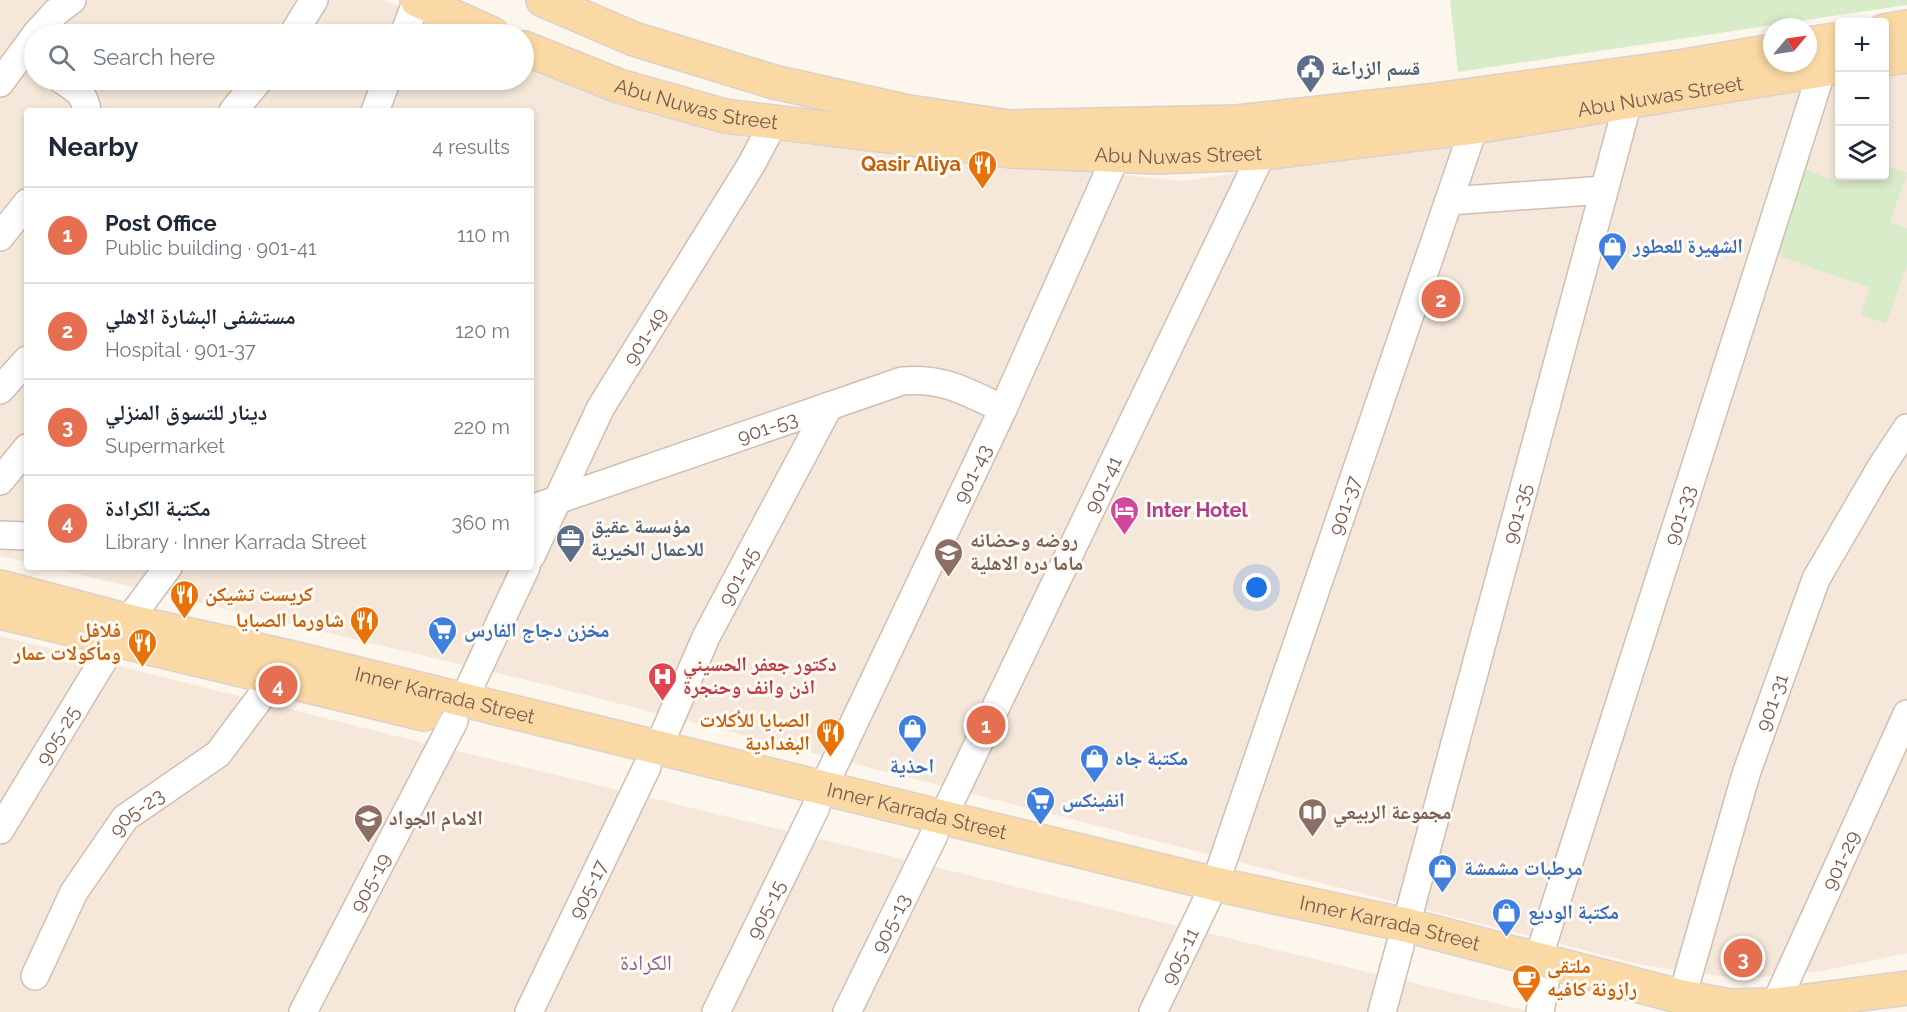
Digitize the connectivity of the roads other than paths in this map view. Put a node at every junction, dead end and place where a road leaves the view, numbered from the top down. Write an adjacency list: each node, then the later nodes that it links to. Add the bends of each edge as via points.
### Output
1 (72, 0): 5 (street)
2 (314, 0): 6 (street)
3 (417, 0): 7 (street); 8 (main road)
4 (543, 0): 28 (main road, Abu Nuwas Street, via 634,39 774,82)
5 (48, 24)
6 (299, 24)
7 (408, 24)
8 (470, 24)
9 (1907, 27): 10 (main road)
10 (1889, 30)
11 (1835, 44): 17 (main road, Abu Nuwas Street)
12 (534, 52): 26 (main road, Abu Nuwas Street, via 673,103)
13 (1763, 53): 28 (main road, Abu Nuwas Street, via 1428,101)
14 (24, 55): 18 (street)
15 (1907, 56): 16 (main road)
16 (1889, 58)
17 (1823, 60): 22 (main road, Abu Nuwas Street); 62 (street, 901-33)
18 (0, 83)
19 (79, 90): 23 (street)
20 (251, 90): 24 (street)
21 (383, 90): 25 (street)
22 (1628, 102): 27 (main road, Abu Nuwas Street); 31 (street, 901-35)
23 (87, 108)
24 (236, 108)
25 (376, 108)
26 (770, 123): 28 (main road, Abu Nuwas Street, via 1011,151); 42 (street, 901-49, via 751,165 601,406)
27 (1474, 127): 29 (main road, Abu Nuwas Street); 32 (street, 901-37)
28 (1068, 140): 30 (main road, Abu Nuwas Street)
29 (1262, 153): 30 (main road, Abu Nuwas Street); 57 (street, 901-41)
30 (1116, 156): 38 (street, 901-43)
31 (1604, 190): 32 (street); 60 (street, 901-35)
32 (1449, 201): 59 (street, 901-37)
33 (24, 207): 34 (street)
34 (0, 237)
35 (24, 363): 36 (street)
36 (0, 390)
37 (829, 406): 38 (street, 901-53, via 902,381 924,379 945,382); 42 (street, 901-53); 55 (street, 901-45, via 706,637)
38 (1003, 409): 56 (street, 901-43)
39 (1907, 428): 64 (street, 901-31, via 1816,579)
40 (24, 452): 41 (street)
41 (0, 481)
42 (557, 500): 43 (street, 901-53); 46 (street, 901-49)
43 (534, 508)
44 (0, 535): 45 (street)
45 (24, 536)
46 (534, 550)
47 (166, 570): 51 (street, 905-25)
48 (525, 570): 53 (street)
49 (0, 587): 51 (main road, Inner Karrada Street)
50 (0, 612): 51 (main road, Inner Karrada Street)
51 (121, 631): 52 (main road, Inner Karrada Street); 53 (main road, Inner Karrada Street, via 289,657); 58 (street, 905-25)
52 (274, 679): 53 (main road, Inner Karrada Street); 61 (street, 905-23, via 219,754 125,818 74,892)
53 (459, 711): 55 (main road, Inner Karrada Street); 67 (street, 905-19)
54 (1907, 714): 65 (street, 901-29)
55 (652, 758): 56 (main road, Inner Karrada Street); 68 (street, 905-17)
56 (820, 798): 57 (main road, Inner Karrada Street); 69 (street, 905-15)
57 (939, 826): 59 (main road, Inner Karrada Street); 70 (street, 905-13)
58 (0, 830)
59 (1211, 892): 60 (main road, Inner Karrada Street); 71 (street, 905-11)
60 (1403, 936): 62 (main road, Inner Karrada Street); 72 (street, 901-35)
61 (34, 976)
62 (1541, 985): 64 (main road, Inner Karrada Street)
63 (1907, 988): 65 (main road, Inner Karrada Street)
64 (1670, 1005): 65 (main road, Inner Karrada Street)
65 (1775, 1005)
66 (1907, 1008): 73 (main road)
67 (303, 1012)
68 (529, 1012)
69 (716, 1012)
70 (847, 1012)
71 (1153, 1012)
72 (1382, 1012)
73 (1873, 1012)

